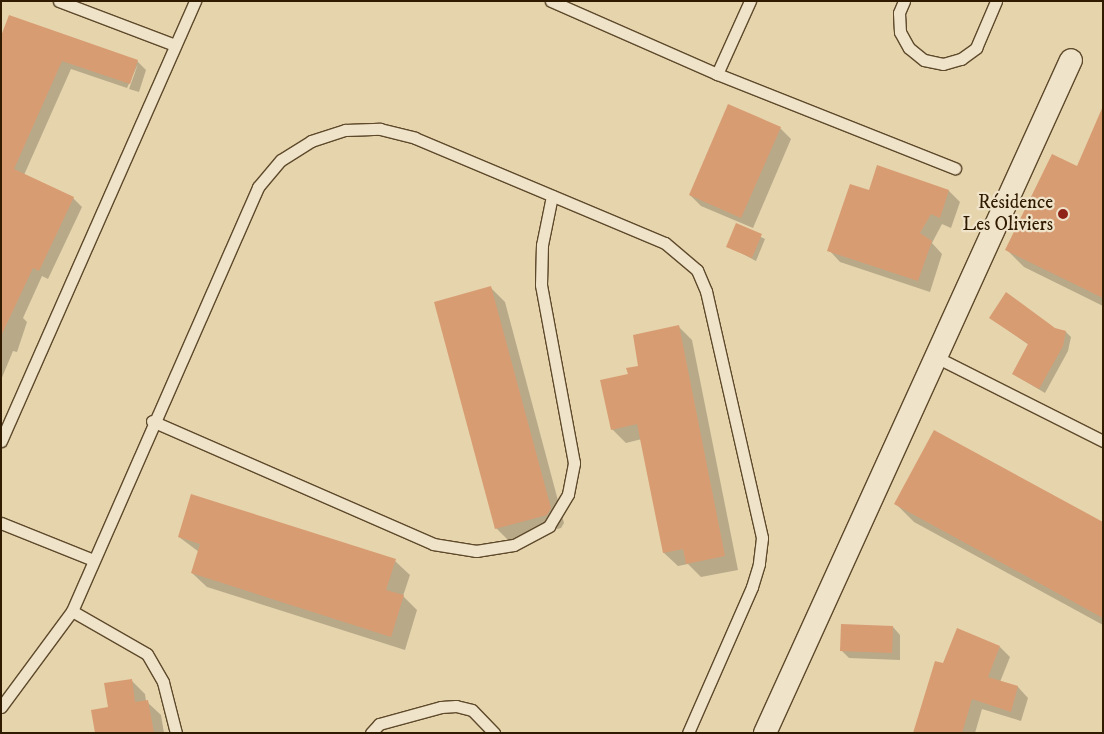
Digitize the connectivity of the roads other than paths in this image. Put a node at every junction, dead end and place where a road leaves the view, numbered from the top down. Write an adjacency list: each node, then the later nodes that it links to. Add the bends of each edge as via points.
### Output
1 (59, 1): 7 (lane)
2 (195, 1): 7 (lane)
3 (551, 1): 9 (lane)
4 (750, 1): 9 (lane)
5 (904, 1): 6 (lane, via 899,13 900,32 909,48 924,60 943,64 961,59 976,48)
6 (996, 1)
7 (175, 45): 15 (lane)
8 (1071, 60): 12 (street)
9 (717, 74): 10 (lane)
10 (955, 168)
11 (552, 196): 13 (lane, via 415,138 380,129 345,130 311,141 281,160 258,187); 13 (lane, via 542,245 541,285 574,463 568,494 549,526 514,545 476,551 433,544); 23 (lane, via 665,243 697,270 706,291 762,538 760,564 752,587)
12 (934, 356): 14 (lane); 24 (street)
13 (152, 421): 17 (lane)
14 (1103, 440)
15 (1, 441)
16 (1, 523): 17 (lane)
17 (93, 560): 18 (lane)
18 (72, 610): 19 (lane); 20 (lane, via 147,654 163,682)
19 (1, 707)
20 (176, 733)
21 (371, 733): 22 (lane, via 379,724 441,706 472,710)
22 (494, 733)
23 (688, 733)
24 (765, 733)

